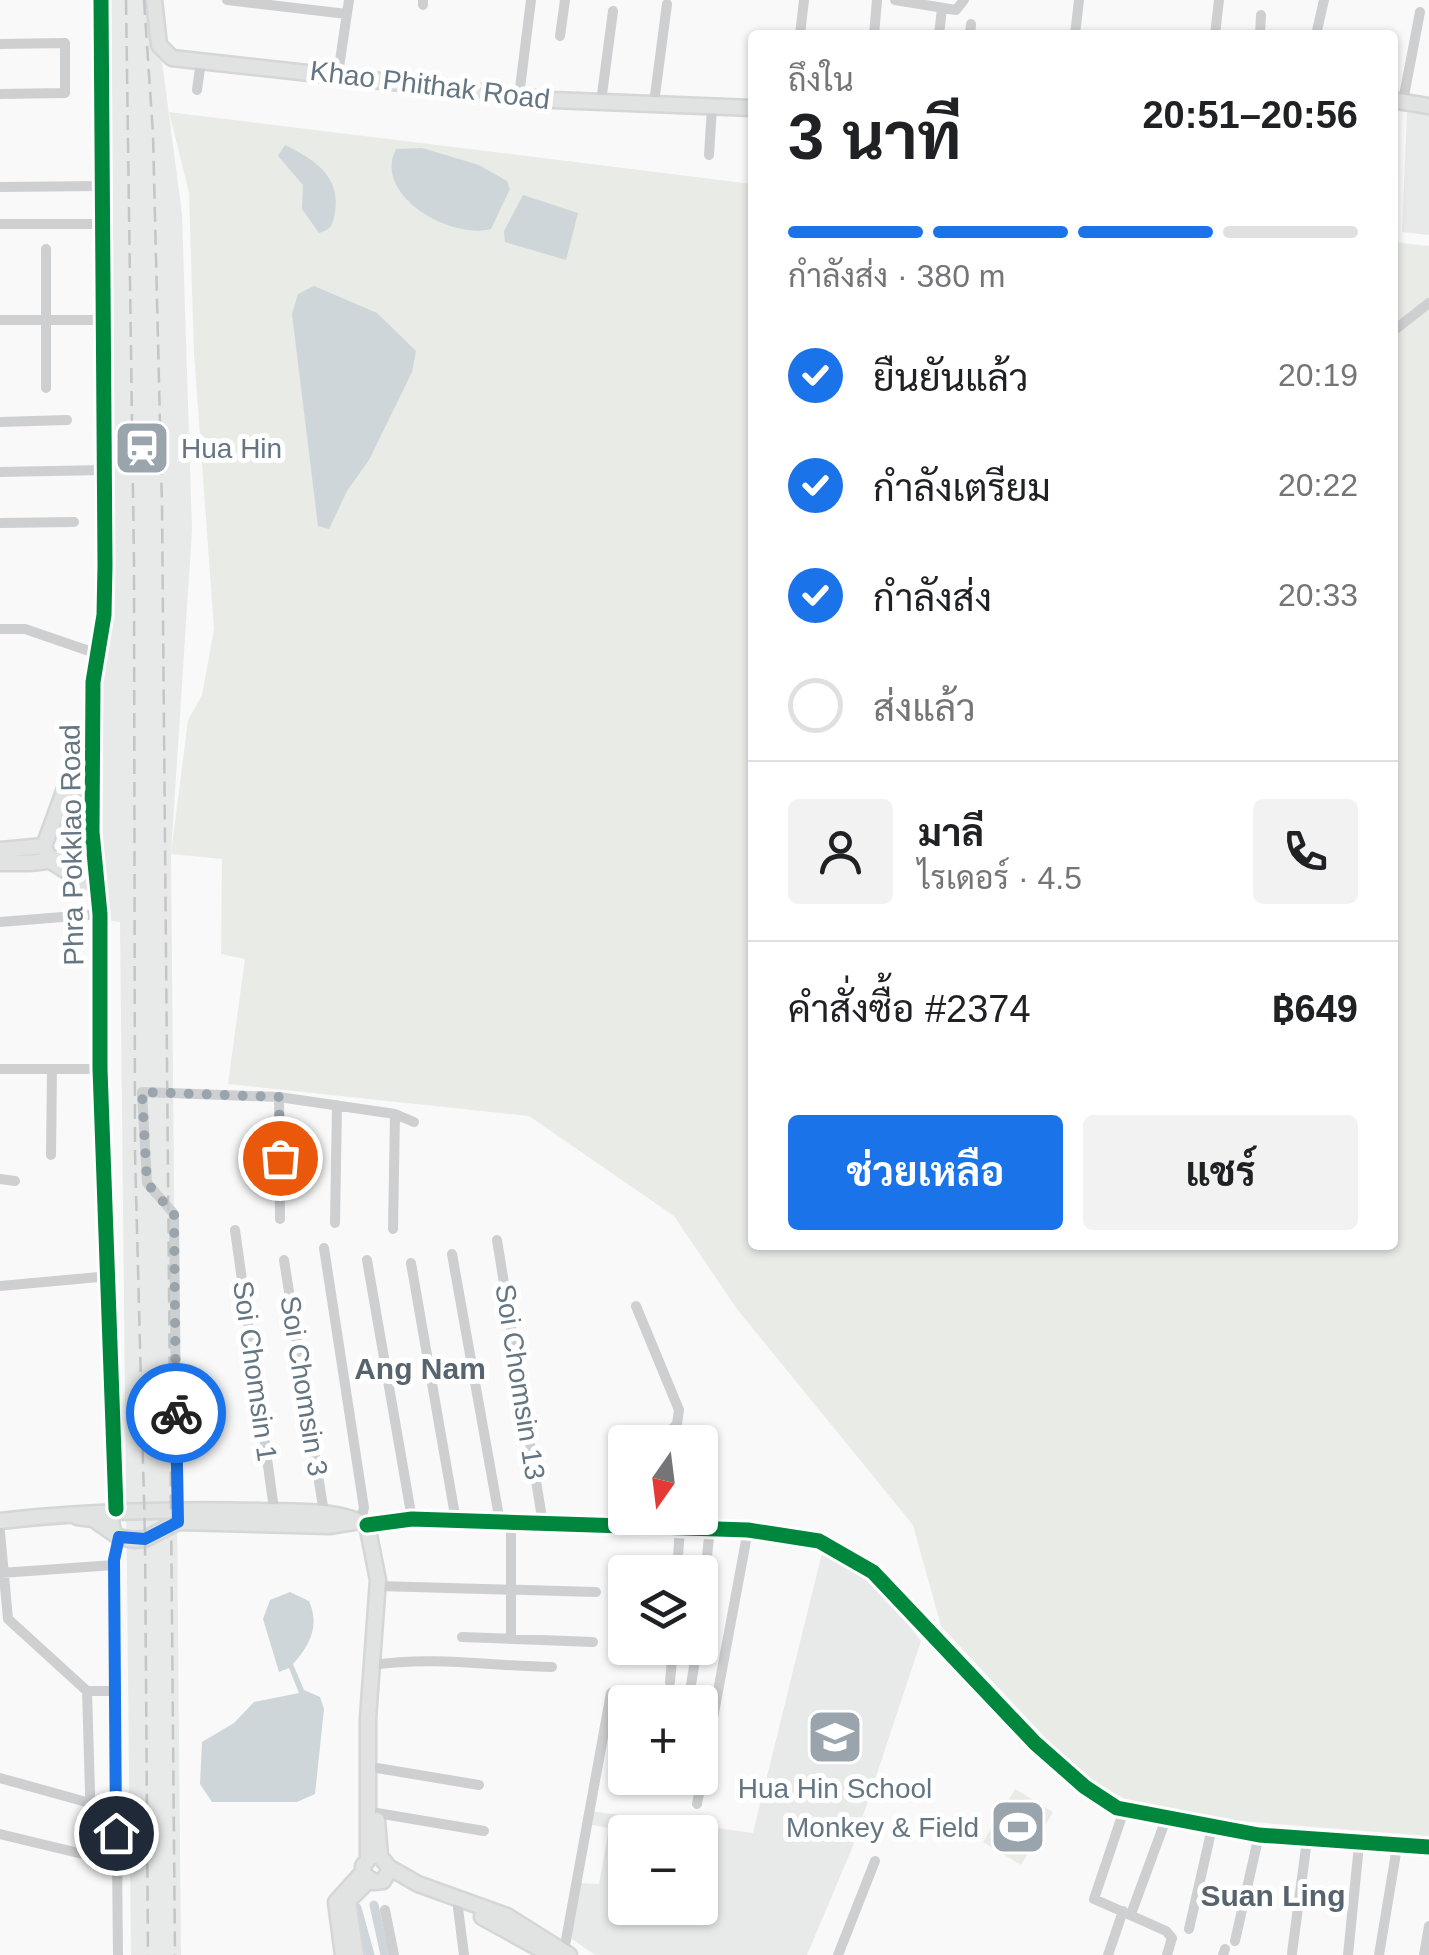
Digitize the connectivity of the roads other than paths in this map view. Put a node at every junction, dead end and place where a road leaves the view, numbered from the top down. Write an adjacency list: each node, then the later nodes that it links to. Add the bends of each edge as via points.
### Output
1 (102, 0): 41 (street, Phra Pokklao Road)
2 (154, 0): 29 (street, Khao Phithak Road, via 161,48 172,58)
3 (227, 0): 18 (street)
4 (348, 0): 18 (street)
5 (531, 0): 33 (street)
6 (565, 0): 27 (street)
7 (804, 0): 20 (street)
8 (878, 0): 21 (street)
9 (895, 0): 15 (street)
10 (964, 0): 15 (street, via 958,10)
11 (1080, 0): 23 (street)
12 (1219, 0): 24 (street)
13 (1324, 0): 26 (street)
14 (667, 4): 36 (street)
15 (942, 8): 22 (street)
16 (613, 12): 35 (street)
17 (1420, 12): 34 (street)
18 (347, 14): 30 (street)
19 (1262, 14): 25 (street)
20 (801, 30)
21 (875, 30)
22 (940, 30)
23 (1077, 30)
24 (1216, 30)
25 (1260, 30)
26 (1317, 30)
27 (560, 36)
28 (0, 44): 32 (street, via 65,43 65,93)
29 (201, 61): 30 (street, Khao Phithak Road); 31 (street)
30 (338, 74): 33 (street, Khao Phithak Road)
31 (197, 90)
32 (0, 94)
33 (518, 96): 35 (street, Khao Phithak Road)
34 (1398, 101): 37 (street)
35 (600, 102): 36 (street, Khao Phithak Road)
36 (654, 102): 38 (street, Khao Phithak Road)
37 (1429, 106)
38 (712, 107): 39 (street, Khao Phithak Road); 40 (street)
39 (748, 108)
40 (709, 154)
41 (102, 186): 42 (street); 44 (street, Phra Pokklao Road)
42 (0, 187)
43 (0, 224): 44 (street)
44 (103, 224): 49 (street, Phra Pokklao Road)
45 (46, 250): 47 (street)
46 (1429, 302): 50 (street)
47 (46, 318): 48 (street); 49 (street); 51 (street)
48 (0, 320)
49 (104, 320): 54 (street, Phra Pokklao Road)
50 (1398, 327)
51 (46, 388)
52 (68, 420): 53 (street)
53 (0, 422)
54 (104, 470): 55 (street); 59 (street, Phra Pokklao Road, via 104,615)
55 (0, 472)
56 (74, 522): 57 (street)
57 (0, 523)
58 (0, 630): 59 (street, via 25,630)
59 (96, 653): 60 (street, Phra Pokklao Road)
60 (93, 761): 61 (street); 62 (street, Phra Pokklao Road)
61 (72, 783): 62 (street); 65 (street, via 62,790)
62 (92, 796): 63 (street, Phra Pokklao Road)
63 (92, 832): 65 (street, via 78,852); 67 (street, Phra Pokklao Road)
64 (0, 850): 65 (street)
65 (46, 853): 66 (street); 67 (street)
66 (0, 863)
67 (98, 892): 68 (street, Phra Pokklao Road)
68 (100, 914): 69 (street); 72 (street, Phra Pokklao Road)
69 (0, 922)
70 (0, 1069): 71 (street)
71 (52, 1069): 72 (street); 77 (street)
72 (100, 1069): 90 (street, Phra Pokklao Road)
73 (279, 1097): 74 (street); 80 (street); 98 (street, via 142,1092 147,1183 174,1214)
74 (337, 1106): 75 (street); 81 (street)
75 (395, 1114): 76 (street); 83 (street)
76 (414, 1122)
77 (52, 1155)
78 (0, 1179): 79 (street)
79 (15, 1181)
80 (280, 1219)
81 (335, 1222)
82 (235, 1230): 99 (street, Soi Chomsin 1)
83 (393, 1230)
84 (497, 1240): 105 (street, Soi Chomsin 13)
85 (324, 1248): 104 (street)
86 (452, 1254): 103 (street)
87 (284, 1260): 96 (street, Soi Chomsin 3)
88 (367, 1260): 100 (street)
89 (411, 1263): 102 (street)
90 (110, 1276): 91 (street); 95 (street, Phra Pokklao Road)
91 (0, 1286)
92 (636, 1306): 93 (street, via 679,1410)
93 (676, 1425)
94 (149, 1508): 95 (street); 98 (street); 111 (street, via 159,1518)
95 (116, 1509): 97 (street); 110 (street)
96 (324, 1513): 99 (street); 104 (street)
97 (62, 1514): 101 (street); 110 (street, via 94,1519)
98 (178, 1515): 99 (street); 111 (street)
99 (275, 1518): 104 (street)
100 (412, 1520): 102 (street); 104 (street)
101 (0, 1521)
102 (456, 1521): 103 (street)
103 (506, 1522): 105 (street); 115 (street)
104 (364, 1523): 114 (street, via 374,1542)
105 (543, 1524): 106 (street)
106 (608, 1526)
107 (718, 1528): 108 (street)
108 (748, 1530): 135 (street); 136 (street, via 818,1542 873,1572 1036,1743 1084,1786)
109 (0, 1532): 113 (street)
110 (116, 1534): 111 (street, via 139,1540); 112 (street)
111 (154, 1534)
112 (114, 1565): 113 (street); 127 (street)
113 (2, 1573): 126 (street, via 8,1620)
114 (378, 1586): 115 (street); 120 (street)
115 (512, 1589): 116 (street); 118 (street)
116 (596, 1592)
117 (462, 1637): 118 (street)
118 (511, 1639): 119 (street)
119 (592, 1642)
120 (373, 1665): 123 (street, via 431,1658 474,1666); 128 (street)
121 (672, 1665): 124 (street)
122 (694, 1665): 125 (street)
123 (552, 1666)
124 (670, 1682)
125 (691, 1685)
126 (86, 1691): 127 (street); 133 (street)
127 (114, 1691): 134 (street)
128 (372, 1694): 130 (street); 150 (street)
129 (608, 1711): 157 (street)
130 (378, 1768): 132 (street); 137 (street)
131 (0, 1778): 133 (street)
132 (479, 1785)
133 (90, 1803): 134 (street); 147 (street)
134 (115, 1804): 149 (street)
135 (697, 1804)
136 (1124, 1810): 138 (street); 153 (street, via 1094,1899)
137 (377, 1813): 140 (street); 150 (street)
138 (1166, 1819): 139 (street); 153 (street)
139 (1212, 1828): 142 (street); 155 (street)
140 (484, 1831)
141 (0, 1834): 147 (street)
142 (1259, 1834): 143 (street); 156 (street)
143 (1307, 1840): 144 (street); 158 (street)
144 (1359, 1845): 145 (street); 167 (street)
145 (1397, 1847): 146 (street); 168 (street)
146 (1429, 1847)
147 (92, 1859): 149 (street)
148 (875, 1860): 164 (street)
149 (116, 1862): 159 (street)
150 (375, 1869): 151 (street); 157 (street, via 507,1916); 160 (street, via 336,1902); 161 (street, via 348,1901)
151 (458, 1908): 157 (street); 163 (street)
152 (385, 1910): 162 (street)
153 (1127, 1913): 165 (street); 166 (street, via 1170,1935)
154 (1429, 1926): 169 (street)
155 (1189, 1929)
156 (1228, 1948)
157 (551, 1953)
158 (1292, 1953)
159 (118, 1955)
160 (343, 1955)
161 (356, 1955)
162 (394, 1955)
163 (464, 1955)
164 (838, 1955)
165 (1108, 1955)
166 (1167, 1955)
167 (1348, 1955)
168 (1379, 1955)
169 (1424, 1955)

